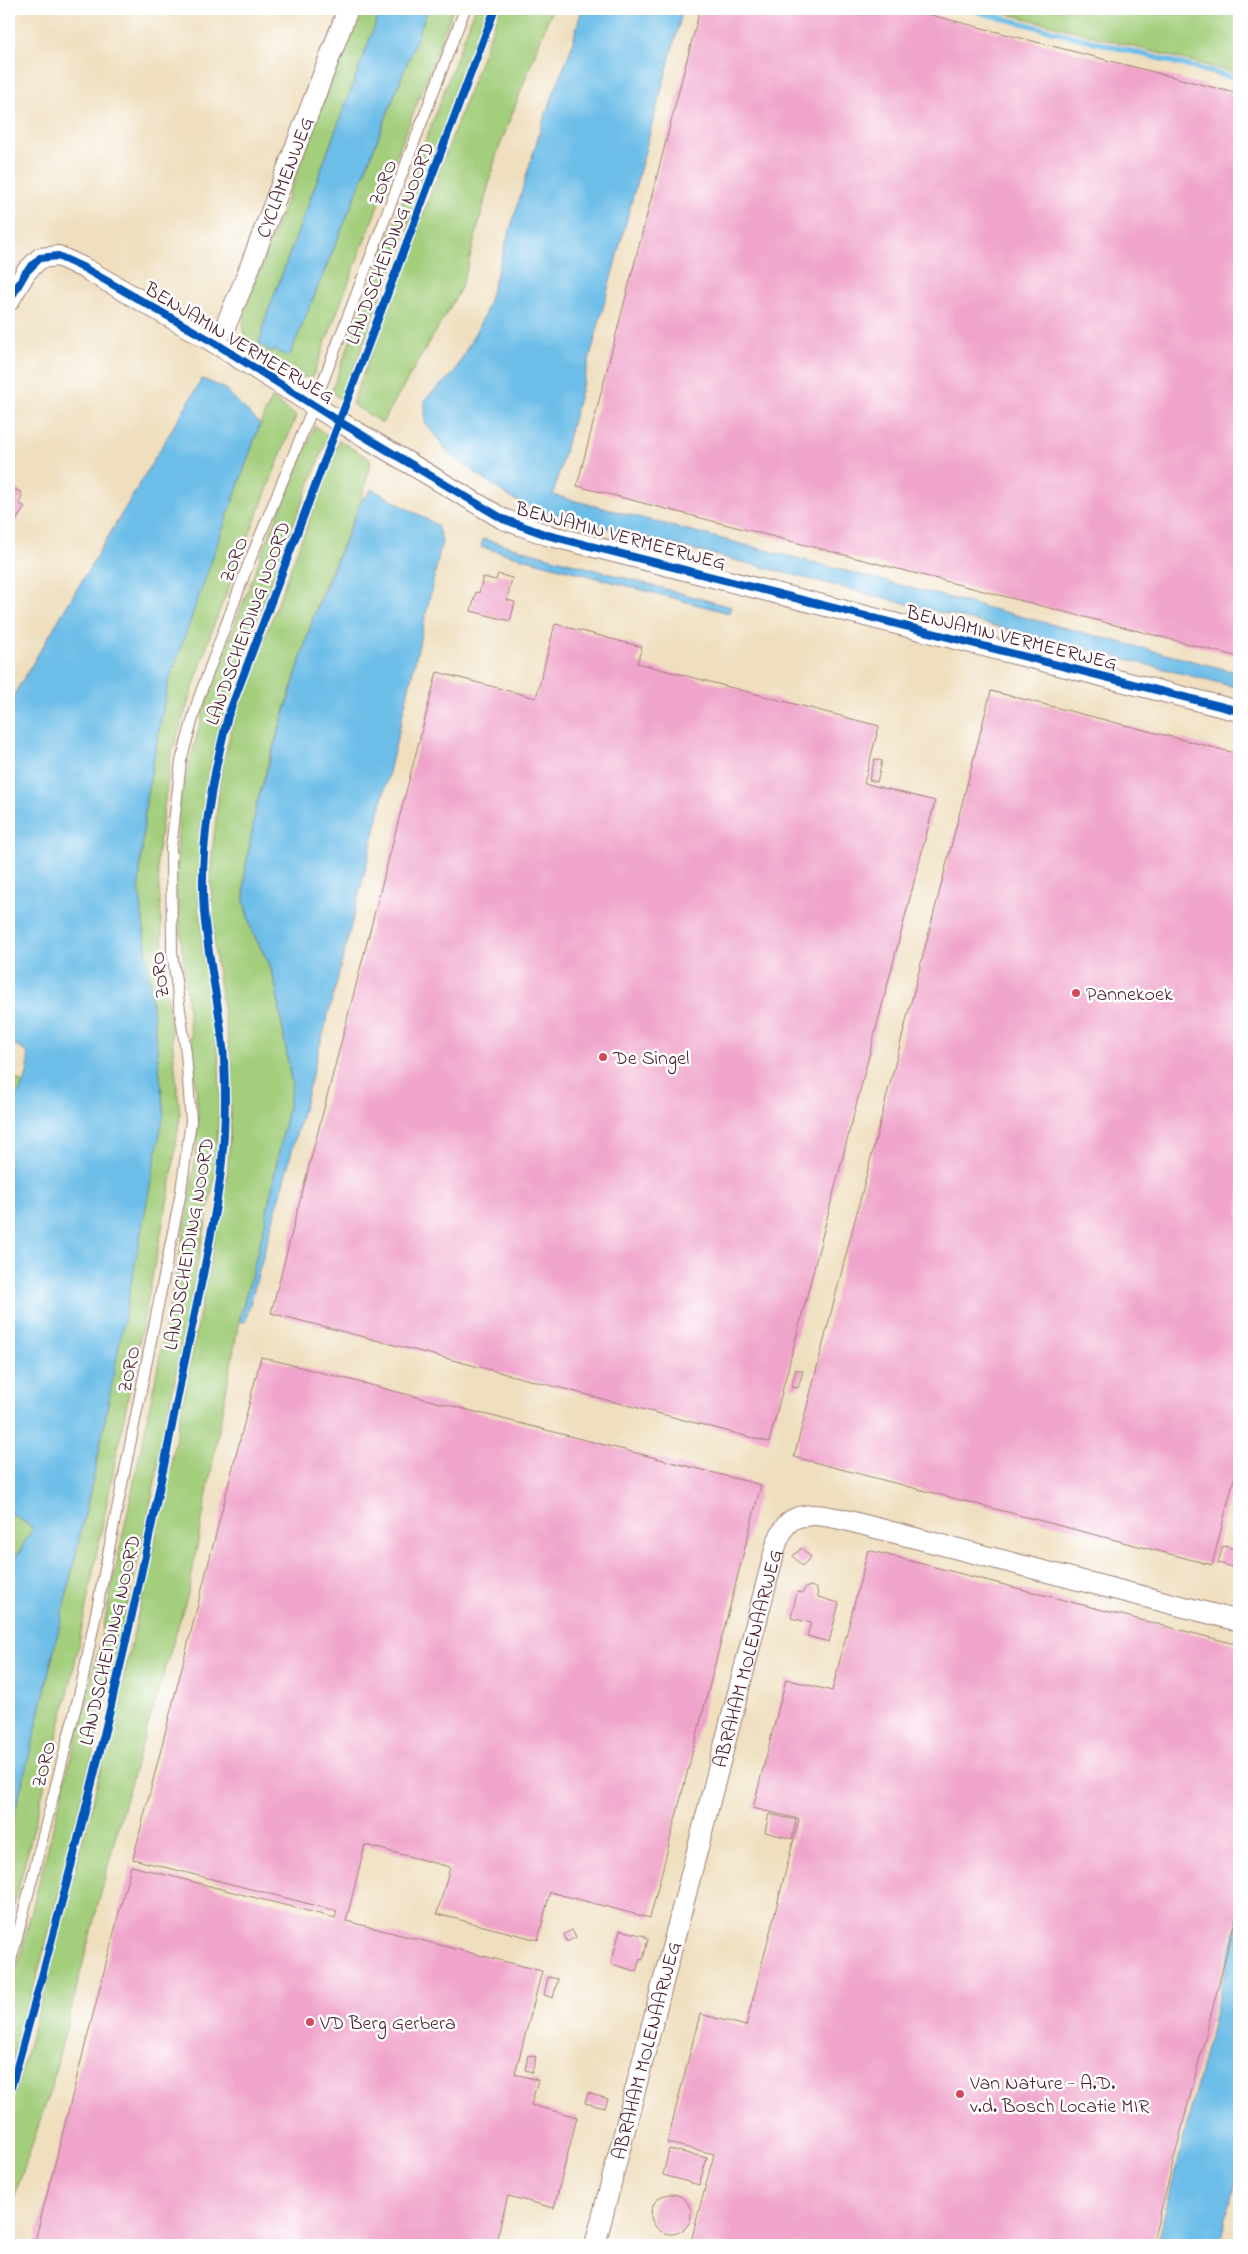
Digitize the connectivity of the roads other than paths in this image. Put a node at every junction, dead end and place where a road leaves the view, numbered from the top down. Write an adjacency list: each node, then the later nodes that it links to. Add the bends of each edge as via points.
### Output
1 (348, 9): 4 (street, CYCLAMENWEG, via 245,280)
2 (466, 9): 5 (lane, ZORO)
3 (9, 300): 4 (street, BENJAMIN VERMEERWEG, via 26,272 40,258 58,256)
4 (215, 343): 5 (street, BENJAMIN VERMEERWEG)
5 (314, 406): 6 (street, BENJAMIN VERMEERWEG, via 503,519 547,535); 8 (lane, ZORO, via 225,627 198,700 181,761 171,850 172,952 186,1052 190,1121 180,1197 82,1683)
6 (1239, 711)
7 (1239, 1621): 9 (street, ABRAHAM MOLENAARWEG, via 824,1515 804,1516 788,1523 777,1542)
8 (9, 1969)
9 (595, 2245)

